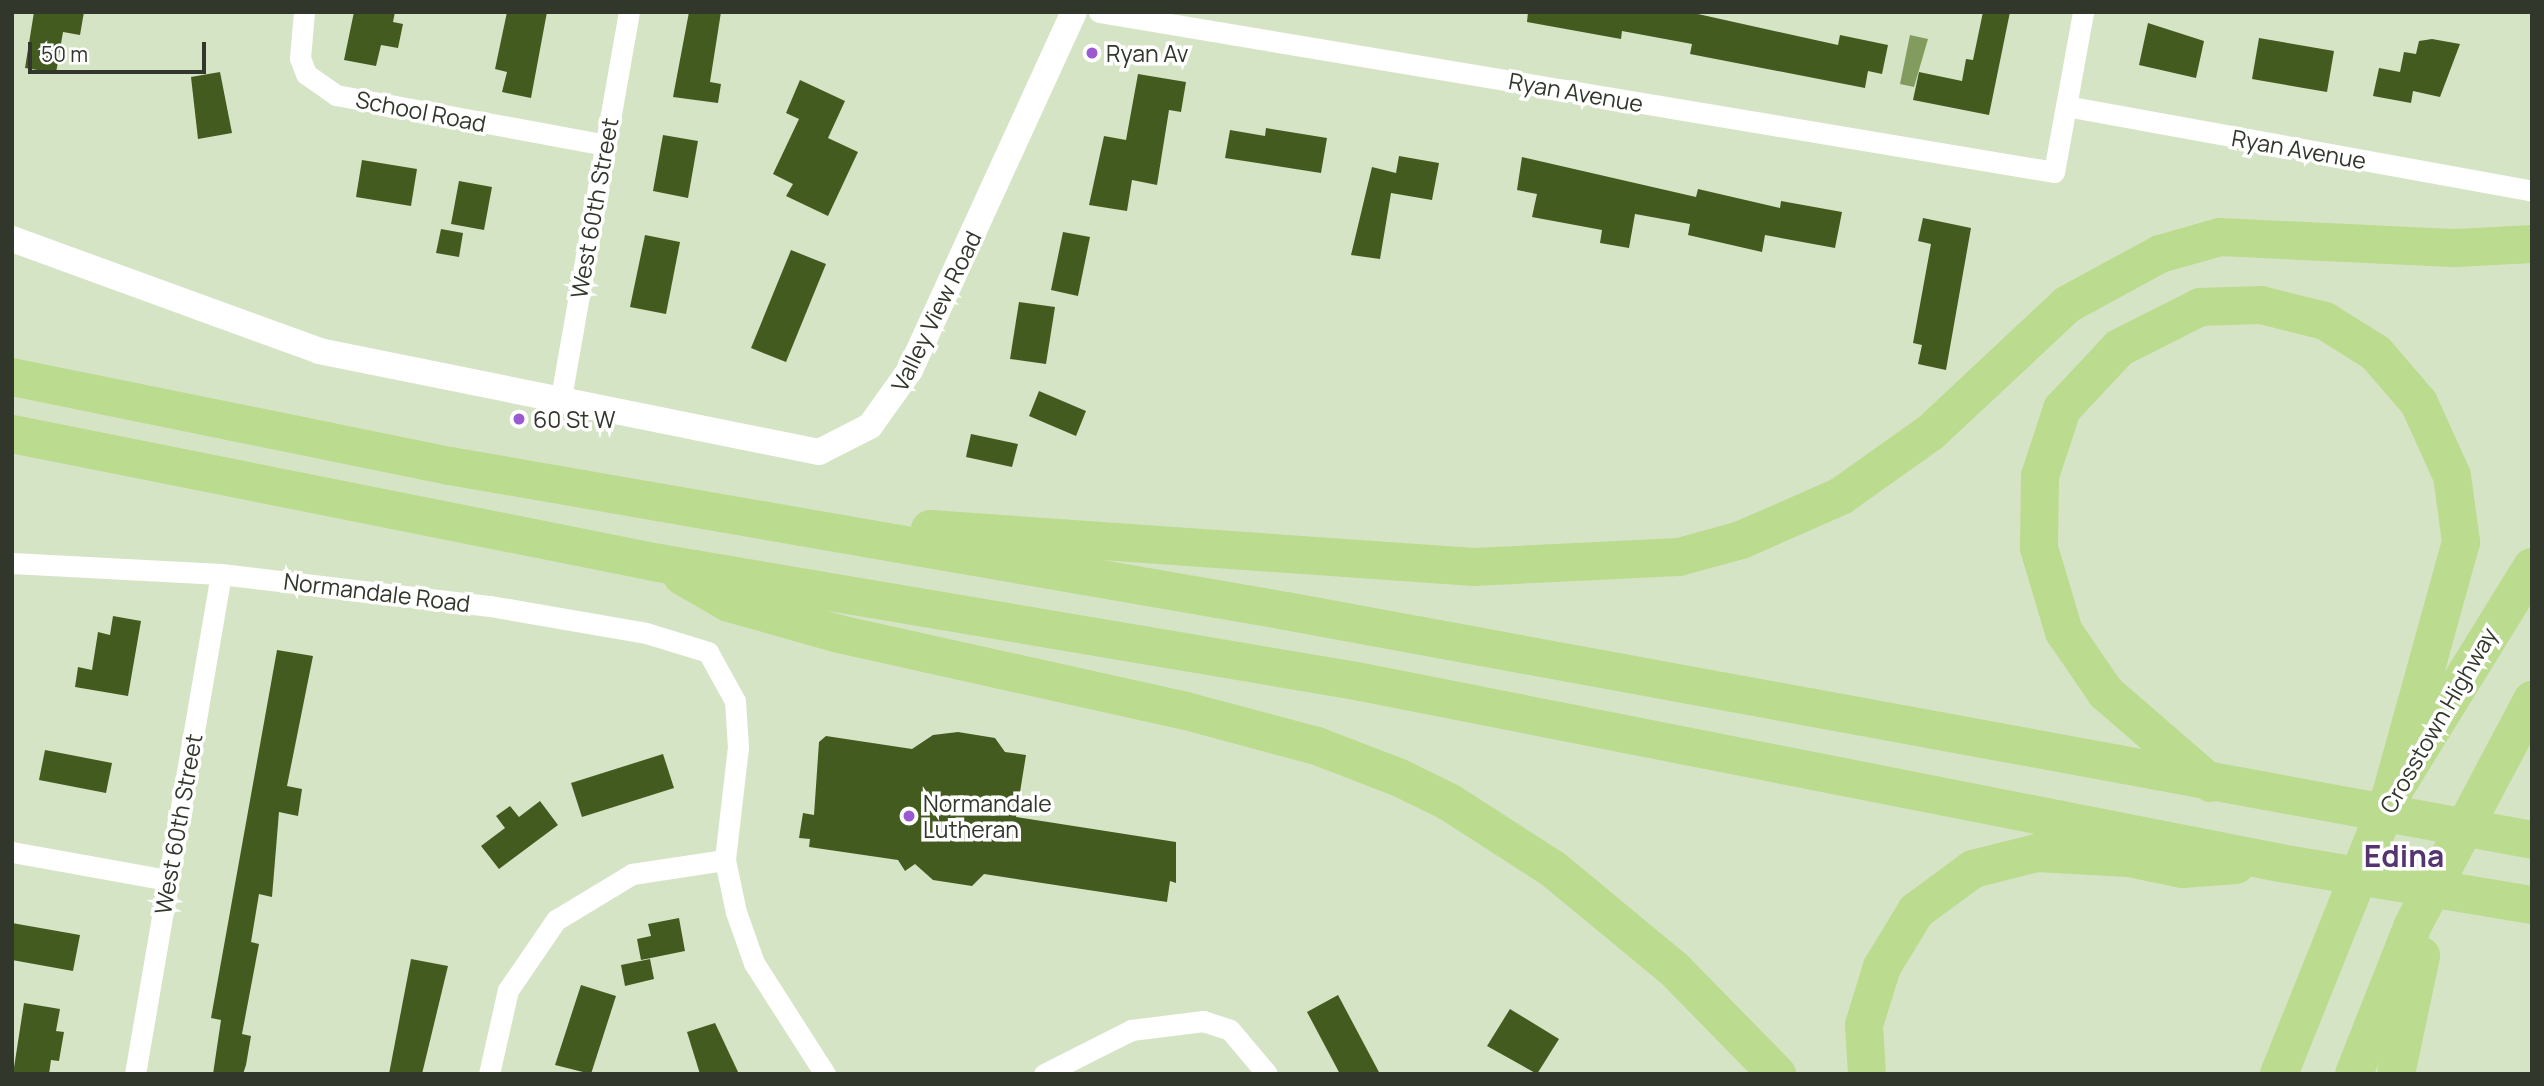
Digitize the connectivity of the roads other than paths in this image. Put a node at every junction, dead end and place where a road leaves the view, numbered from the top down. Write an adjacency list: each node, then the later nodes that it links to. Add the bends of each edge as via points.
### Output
1 (304, 12): 7 (street, School Road, via 300,58 306,74 328,91)
2 (629, 12): 7 (street, West 60th Street)
3 (1074, 12): 12 (street, Valley View Road, via 940,309 904,380 870,426 819,452)
4 (1099, 12): 6 (street, Ryan Avenue, via 2054,172)
5 (2083, 12): 6 (street)
6 (2066, 106): 8 (street, Ryan Avenue)
7 (605, 145): 12 (street, West 60th Street)
8 (2532, 191)
9 (12, 239): 12 (street, via 319,351)
10 (2532, 244): 14 (highway, via 2457,248 2220,237 2160,254 2068,304 1931,432 1841,496 1741,540 1679,557 1474,567 1326,561)
11 (12, 377): 14 (highway)
12 (560, 403)
13 (12, 434): 16 (highway)
14 (698, 512): 20 (highway, via 1286,611)
15 (12, 563): 18 (street, Normandale Road)
16 (659, 563): 26 (highway, via 1356,681); 35 (highway, via 729,603 839,634 1186,711 1317,746 1400,778 1449,802 1553,869 1675,970)
17 (2532, 567): 21 (highway, Crosstown Highway)
18 (221, 574): 25 (street, Normandale Road, via 490,606 646,633 708,652 726,675 738,747); 27 (street, West 60th Street)
19 (2526, 713): 24 (highway)
20 (2211, 784): 21 (highway, via 2106,693 2064,632 2039,548 2040,476 2062,409 2119,348 2200,307 2262,305 2325,321 2376,353 2419,402 2452,476 2461,542 2432,664); 22 (highway)
21 (2391, 795): 29 (highway, Crosstown Highway)
22 (2532, 840)
23 (12, 852): 27 (street)
24 (2449, 852): 39 (highway); 40 (highway)
25 (725, 860): 31 (street, via 632,874 556,920 508,990); 32 (street, via 754,963)
26 (2280, 863): 28 (highway); 36 (highway, via 2182,869 2128,858 2037,853 1973,869 1916,911 1882,967 1864,1025)
27 (169, 880): 30 (street, West 60th Street)
28 (2525, 903)
29 (2325, 948): 37 (highway); 38 (highway, Crosstown Highway)
30 (135, 1074)
31 (489, 1074)
32 (825, 1074)
33 (1044, 1074): 34 (street, via 1131,1030 1203,1021 1230,1030)
34 (1267, 1074)
35 (1777, 1074)
36 (1867, 1074)
37 (2258, 1074)
38 (2279, 1074)
39 (2354, 1074)
40 (2396, 1074)

